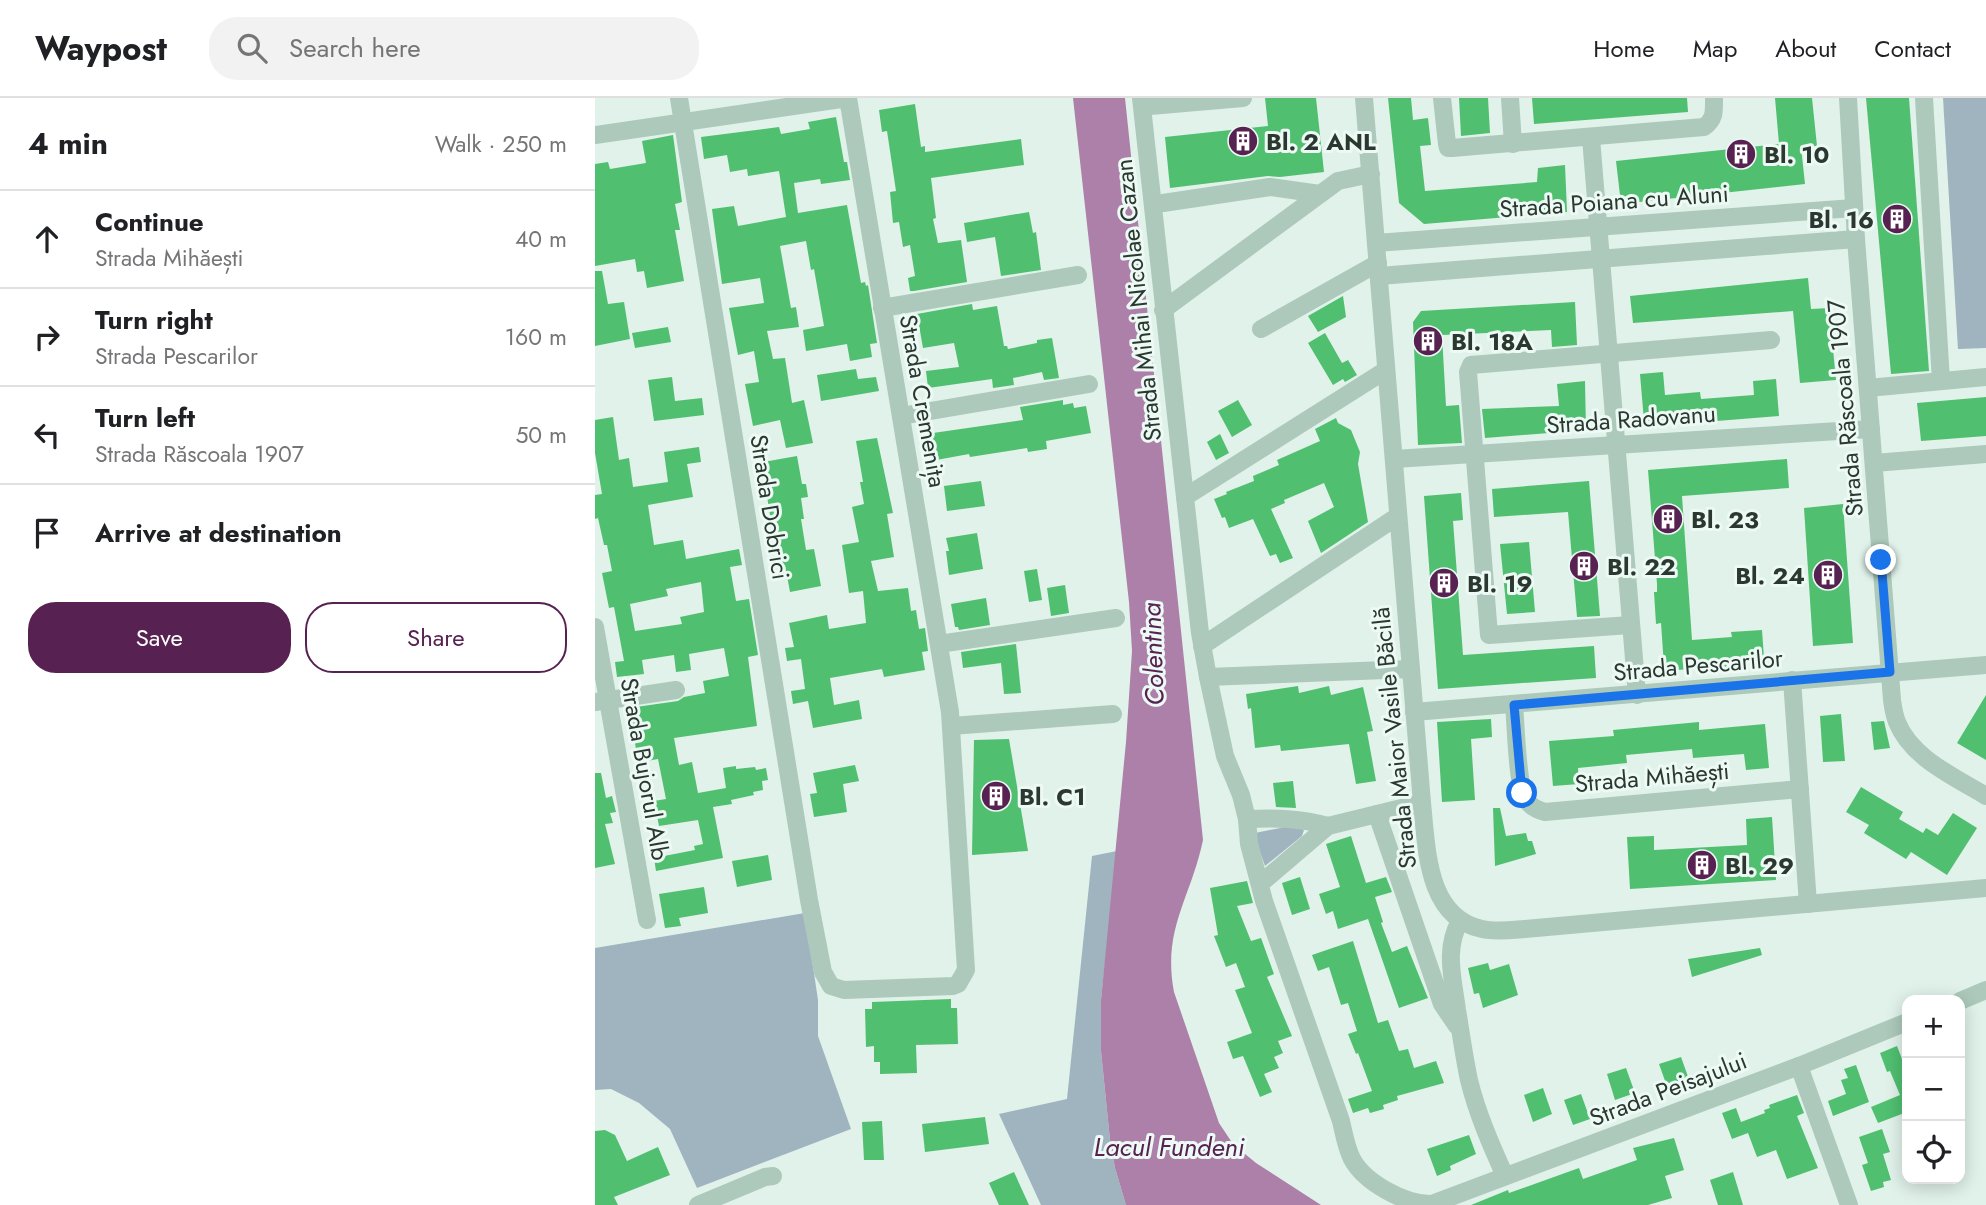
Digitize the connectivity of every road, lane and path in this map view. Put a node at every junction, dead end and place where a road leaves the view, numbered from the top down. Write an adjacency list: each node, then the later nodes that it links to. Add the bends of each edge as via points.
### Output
1 (679, 98): 12 (street, Strada Dobrici)
2 (848, 98): 12 (street); 26 (street, Strada Cremenița)
3 (1141, 98): 27 (street, Strada Mihai Nicolae Cazan)
4 (1150, 98): 5 (street, via 1150,107)
5 (1243, 98)
6 (1364, 98): 16 (street, Strada Maior Vasile Băcilă)
7 (1442, 98): 15 (street, via 1448,148)
8 (1510, 98): 15 (street)
9 (1714, 98): 14 (street, via 1714,114 1704,127)
10 (1848, 98): 19 (street, Strada Răscoala 1907)
11 (1924, 98): 33 (street)
12 (683, 122): 13 (street); 61 (street, Strada Dobrici, via 809,900 823,972 831,986 944,987 958,984 966,970)
13 (595, 135)
14 (1591, 138): 15 (street); 20 (street)
15 (1513, 145)
16 (1371, 174): 17 (street, via 1338,181); 22 (street, Strada Maior Vasile Băcilă)
17 (1320, 194): 18 (street, via 1270,187); 27 (street)
18 (1163, 203)
19 (1854, 208): 20 (street, Strada Poiana cu Aluni); 21 (street, Strada Răscoala 1907)
20 (1598, 227): 22 (street, Strada Poiana cu Aluni); 23 (street)
21 (1856, 239): 23 (street); 35 (street, Strada Răscoala 1907)
22 (1376, 243): 24 (street, Strada Maior Vasile Băcilă)
23 (1601, 259): 24 (street); 30 (street)
24 (1378, 270): 28 (street); 31 (street, Strada Maior Vasile Băcilă)
25 (1078, 275): 26 (street)
26 (882, 308): 36 (street, Strada Cremenița)
27 (1163, 310): 43 (street, Strada Mihai Nicolae Cazan)
28 (1261, 329)
29 (1771, 340): 30 (street)
30 (1608, 353): 38 (street); 39 (street, via 1471,365)
31 (1387, 370): 41 (street, Strada Maior Vasile Băcilă); 43 (street)
32 (1986, 377): 33 (street)
33 (1941, 382): 35 (street)
34 (1089, 384): 36 (street)
35 (1868, 388): 37 (street, Strada Răscoala 1907)
36 (901, 416): 48 (street, Strada Cremenița)
37 (1871, 429): 38 (street, Strada Radovanu); 42 (street, Strada Răscoala 1907)
38 (1616, 445): 39 (street, Strada Radovanu); 46 (street)
39 (1475, 454): 41 (street, Strada Radovanu); 46 (street, via 1489,635)
40 (1986, 454): 42 (street)
41 (1394, 459): 44 (street, Strada Maior Vasile Băcilă)
42 (1874, 463): 52 (street, Strada Răscoala 1907)
43 (1185, 497): 49 (street, Strada Mihai Nicolae Cazan)
44 (1398, 516): 49 (street); 51 (street, Strada Maior Vasile Băcilă)
45 (1116, 618): 48 (street)
46 (1630, 625): 56 (street)
47 (595, 628): 57 (street, Strada Bujorul Alb)
48 (939, 644): 61 (street, Strada Cremenița)
49 (1202, 646): 53 (street, Strada Mihai Nicolae Cazan)
50 (1986, 665): 52 (street, Strada Pescarilor)
51 (1411, 669): 53 (street); 59 (street, Strada Maior Vasile Băcilă)
52 (1890, 672): 54 (street, Strada Pescarilor); 63 (street, Strada Răscoala 1907, via 1896,722 1907,740 1924,757)
53 (1208, 677): 66 (street, Strada Mihai Nicolae Cazan, via 1225,756)
54 (1792, 680): 56 (street, Strada Pescarilor); 62 (street)
55 (676, 690): 57 (street)
56 (1637, 695): 58 (street, Strada Pescarilor)
57 (601, 701): 71 (street, Strada Bujorul Alb)
58 (1514, 705): 59 (street, Strada Pescarilor); 62 (street, Strada Mihăești, via 1522,793 1537,810)
59 (1414, 712): 64 (street, Strada Maior Vasile Băcilă)
60 (1113, 714): 61 (street)
61 (950, 719)
62 (1800, 789): 70 (street)
63 (1986, 796)
64 (1422, 803): 65 (street); 72 (street, Strada Maior Vasile Băcilă, via 1432,880)
65 (1377, 814): 67 (street); 76 (street, via 1442,1004)
66 (1247, 820): 67 (street, via 1291,818); 68 (street, Strada Mihai Nicolae Cazan, via 1248,844)
67 (1328, 826): 68 (street)
68 (1260, 884): 79 (street, Strada Peisajului, via 1358,1167 1417,1204 1445,1200)
69 (1986, 888): 70 (street)
70 (1808, 904): 72 (street, via 1525,929 1481,929)
71 (647, 920)
72 (1460, 920): 76 (street, via 1450,963)
73 (1986, 990): 74 (street)
74 (1965, 999)
75 (1902, 1024): 77 (street, Strada Peisajului)
76 (1461, 1030): 79 (street, via 1469,1080)
77 (1799, 1066): 79 (street, Strada Peisajului); 81 (street)
78 (773, 1176): 80 (street)
79 (1505, 1176)
80 (698, 1205)
81 (1849, 1205)

